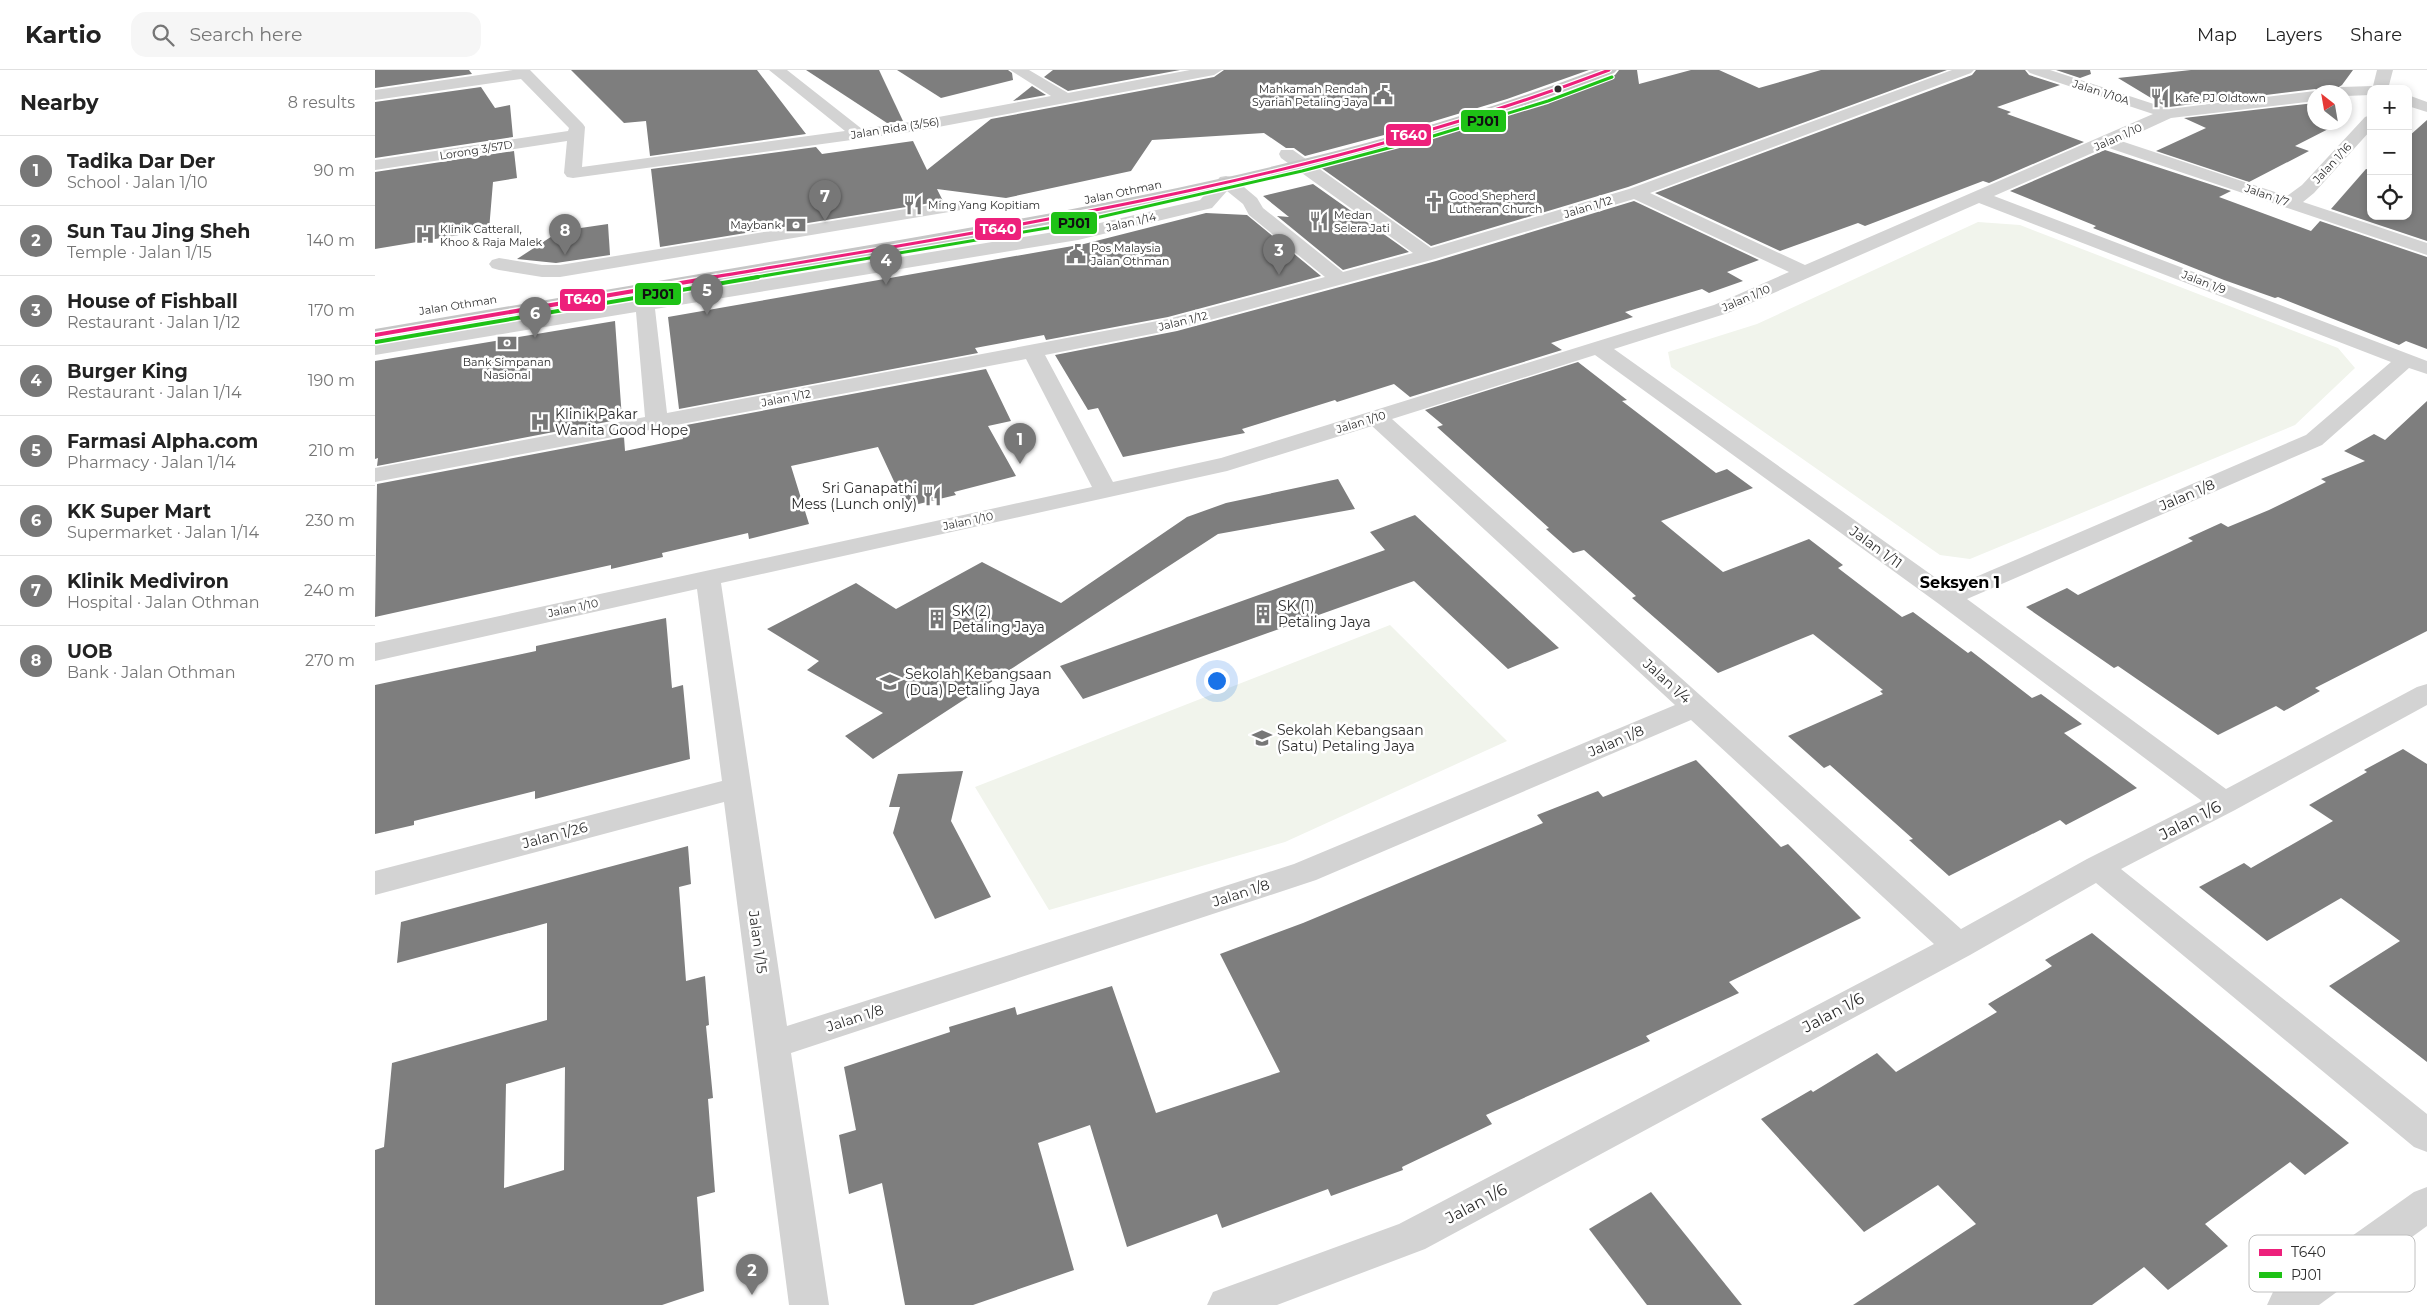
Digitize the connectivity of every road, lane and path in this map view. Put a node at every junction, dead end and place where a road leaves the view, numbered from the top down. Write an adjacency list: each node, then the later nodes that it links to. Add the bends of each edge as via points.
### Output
1 (777, 70): 17 (street)
2 (1018, 70): 12 (street)
3 (1214, 70): 12 (street, Jalan Rida (3/56))
4 (1966, 70): 23 (street, Jalan 1/12)
5 (2035, 70): 15 (street, Jalan 1/10A)
6 (523, 72): 10 (street); 18 (street, via 577,126)
7 (1603, 72): 20 (main road, Jalan Othman, via 1546,94 1428,130)
8 (2367, 90): 9 (street)
9 (2352, 91)
10 (375, 95)
11 (2307, 97): 15 (street, Jalan 1/10)
12 (1065, 98): 17 (street, Jalan Rida (3/56))
13 (2412, 101): 14 (street)
14 (2427, 107)
15 (2168, 114): 19 (street, Jalan 1/10)
16 (2367, 124): 25 (street, Jalan 1/16, via 2308,189)
17 (859, 134): 18 (street, Jalan Rida (3/56), via 573,173)
18 (577, 135): 21 (street, Lorong 3/57D)
19 (2107, 142): 24 (street, Jalan 1/10); 25 (street, Jalan 1/7)
20 (1294, 159): 22 (main road, Jalan Othman); 27 (main road, Jalan Othman, via 1055,207); 29 (street)
21 (375, 166)
22 (1225, 181): 33 (street, via 1251,202 1255,211); 34 (main road, Jalan Othman, via 1063,218); 35 (street, Jalan 1/14, via 1206,204 1078,234)
23 (1635, 193): 29 (street, Jalan 1/12); 32 (street)
24 (1981, 197): 32 (street, Jalan 1/10); 41 (street, Jalan 1/9)
25 (2290, 203): 28 (street, Jalan 1/7)
26 (955, 206): 27 (street)
27 (903, 224): 31 (main road, Jalan Othman)
28 (2427, 249)
29 (1428, 255): 33 (street, Jalan 1/12)
30 (499, 264): 31 (street, via 543,271)
31 (614, 271): 36 (main road, Jalan Othman)
32 (1806, 273): 38 (street, Jalan 1/10, via 1721,310)
33 (1340, 279): 40 (street, Jalan 1/12, via 1170,325)
34 (597, 298): 35 (street); 37 (main road, Jalan Othman)
35 (645, 304): 39 (street, Jalan 1/14); 43 (street)
36 (375, 319)
37 (375, 335)
38 (1599, 348): 42 (street, Jalan 1/10); 47 (street, Jalan 1/11)
39 (375, 349)
40 (1032, 351): 43 (street, Jalan 1/12); 45 (street)
41 (2417, 364): 47 (street, Jalan 1/8, via 2314,440)
42 (1376, 417): 45 (street, Jalan 1/10, via 1227,464); 50 (street, Jalan 1/4)
43 (657, 422): 44 (street, Jalan 1/12)
44 (375, 475)
45 (1106, 490): 46 (street, Jalan 1/10)
46 (708, 578): 48 (street, Jalan 1/10); 51 (street, Jalan 1/15)
47 (1948, 598): 52 (street, Jalan 1/11)
48 (375, 652)
49 (2427, 693): 52 (street, Jalan 1/6)
50 (1696, 707): 55 (street, Jalan 1/4); 56 (street, Jalan 1/8, via 1305,872)
51 (736, 788): 54 (street, Jalan 1/26); 56 (street, Jalan 1/15)
52 (2224, 803): 53 (street, Jalan 1/6)
53 (2098, 868): 55 (street, Jalan 1/6); 57 (street)
54 (375, 883)
55 (1958, 946): 62 (street, Jalan 1/6, via 1411,1237)
56 (772, 1045): 61 (street, Jalan 1/15)
57 (2427, 1136)
58 (2427, 1204): 59 (street)
59 (2384, 1235)
60 (2305, 1292): 63 (street)
61 (809, 1305)
62 (1227, 1305)
63 (2287, 1305)

